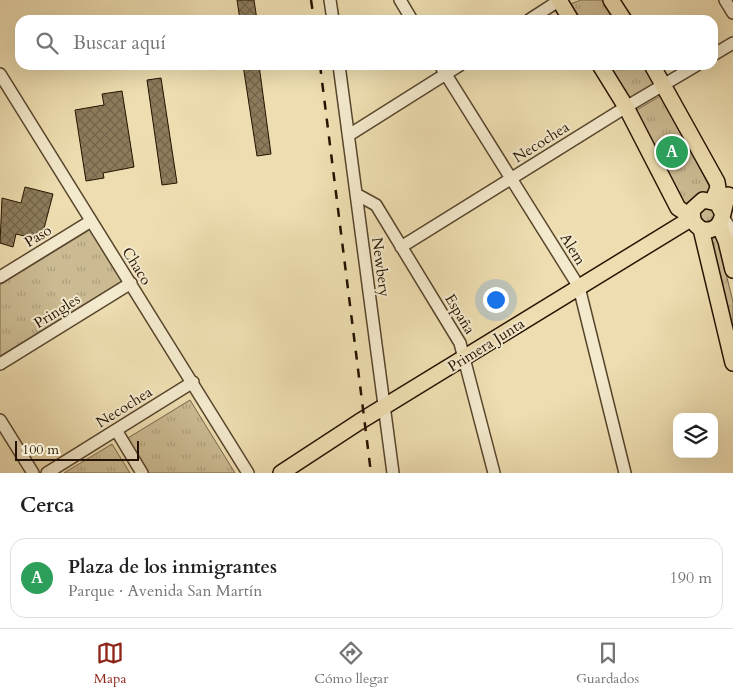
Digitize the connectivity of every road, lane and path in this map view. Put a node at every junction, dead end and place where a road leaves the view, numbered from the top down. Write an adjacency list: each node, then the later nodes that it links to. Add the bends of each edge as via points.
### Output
1 (330, 0): 7 (street)
2 (400, 0): 8 (street)
3 (560, 0): 9 (street); 10 (main road)
4 (611, 0): 11 (main road)
5 (724, 0): 6 (street)
6 (733, 13)
7 (332, 15)
8 (409, 15)
9 (537, 15)
10 (569, 15)
11 (621, 15)
12 (733, 43): 13 (street)
13 (718, 53)
14 (340, 70): 22 (street, Newbery)
15 (443, 70): 22 (street); 23 (street, Alem)
16 (603, 70): 21 (main road)
17 (655, 70): 20 (main road)
18 (690, 70): 20 (street, Necochea)
19 (0, 74): 26 (street, Chaco)
20 (664, 85): 21 (street, Necochea); 25 (main road, via 717,182)
21 (626, 107): 23 (street, Necochea); 27 (main road, via 678,208)
22 (348, 135): 24 (street, Newbery)
23 (512, 179): 29 (street, Necochea); 33 (street, Alem)
24 (356, 194): 29 (street, España, via 376,205); 38 (street, Newbery)
25 (722, 206): 27 (main road, via 699,202 693,209); 27 (main road, via 712,230); 28 (street); 30 (main road)
26 (91, 221): 31 (street, Paso); 32 (street, Chaco)
27 (695, 221): 33 (main road, Primera Junta); 35 (main road)
28 (733, 233)
29 (401, 247): 34 (street, España, via 460,343)
30 (733, 270)
31 (0, 277)
32 (131, 283): 36 (street, Pringles); 37 (street, Chaco)
33 (579, 287): 34 (main road, Primera Junta); 48 (street, Alem)
34 (465, 358): 38 (main road, Primera Junta); 47 (street, España)
35 (733, 363)
36 (0, 364)
37 (193, 382): 40 (street, Necochea); 44 (street, Chaco)
38 (384, 408): 45 (main road, Primera Junta); 46 (street, Newbery)
39 (0, 420): 41 (street)
40 (116, 430): 42 (street, Necochea); 43 (street)
41 (33, 473)
42 (46, 473)
43 (142, 473)
44 (248, 473)
45 (281, 473)
46 (393, 473)
47 (494, 473)
48 (625, 473)

